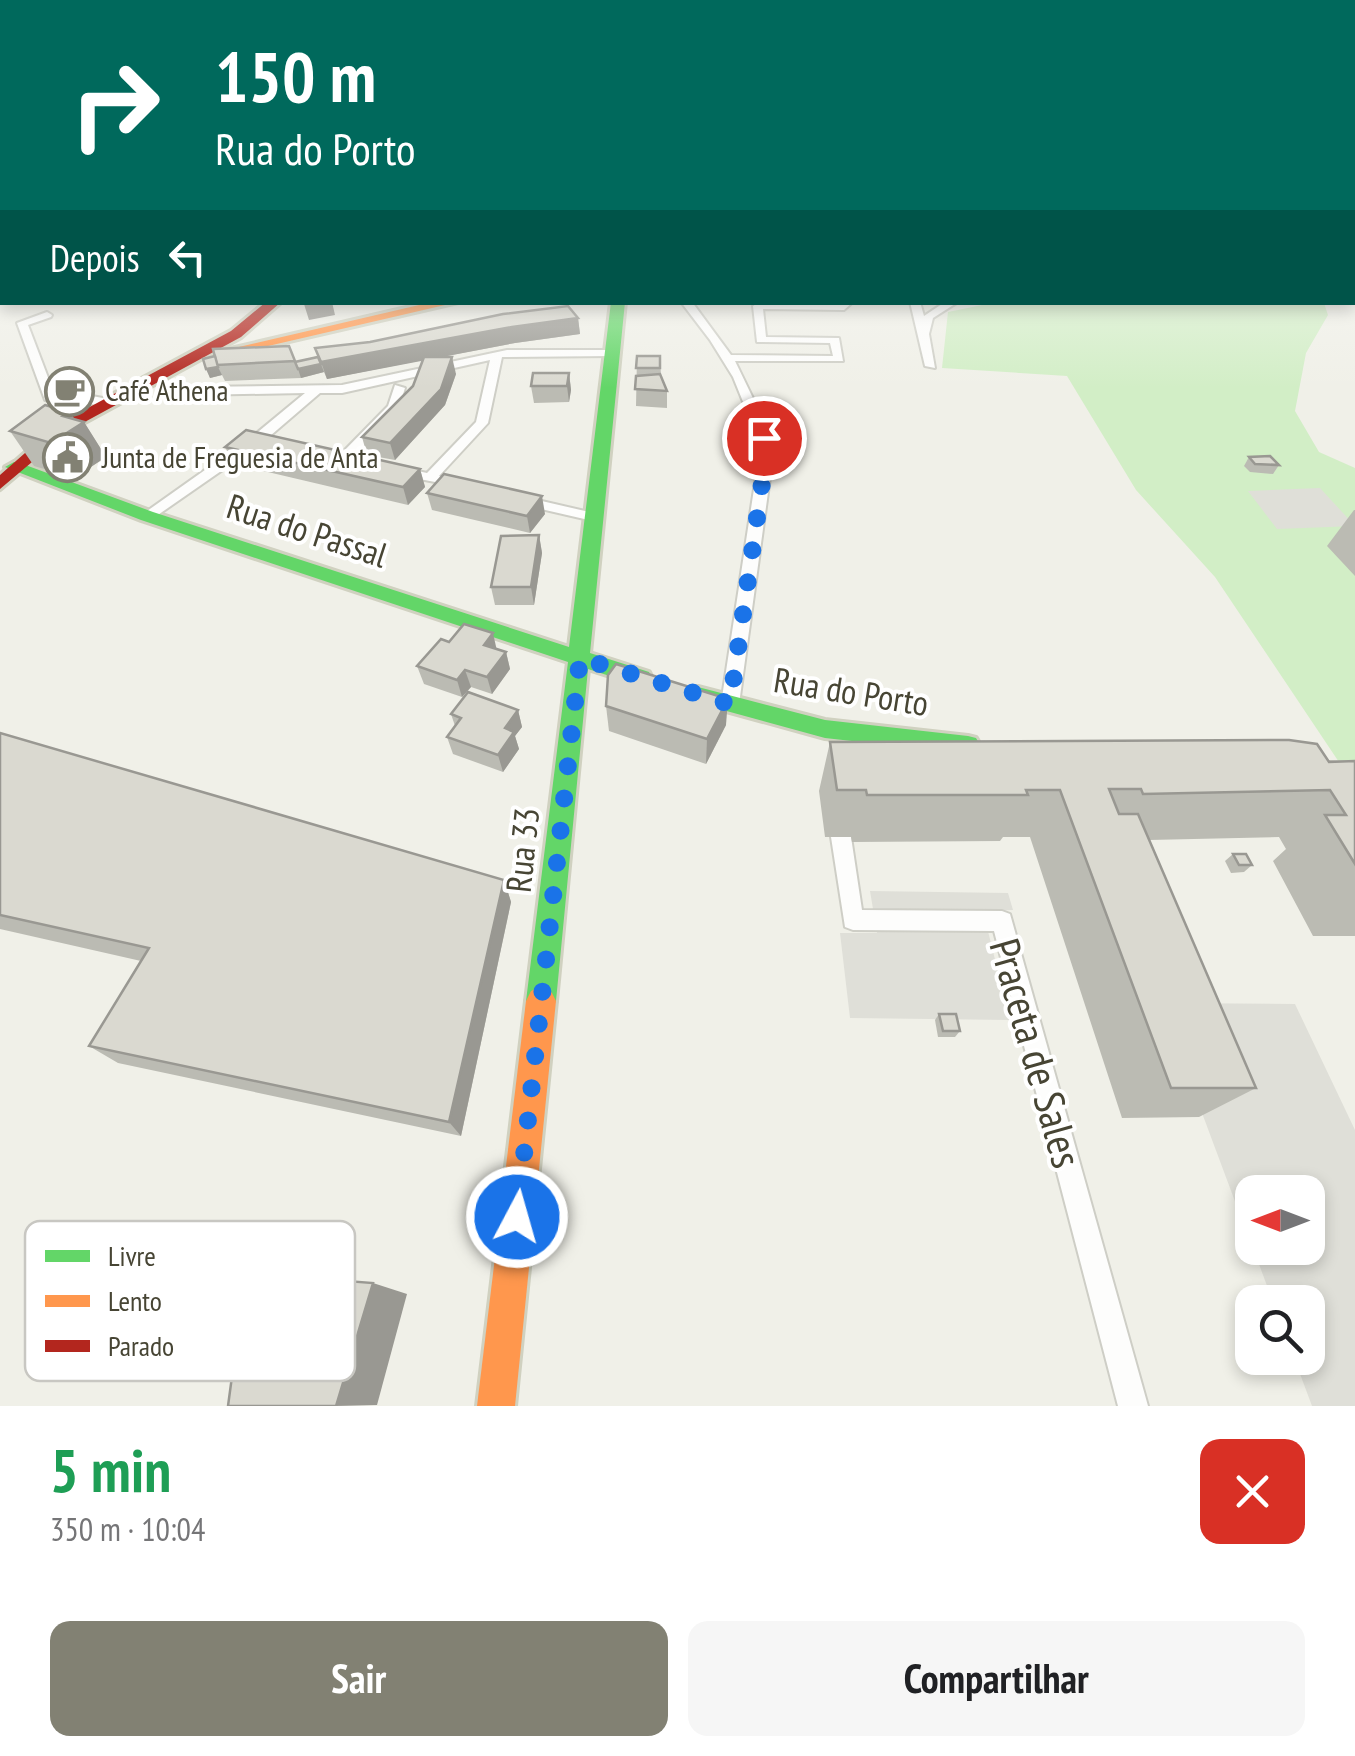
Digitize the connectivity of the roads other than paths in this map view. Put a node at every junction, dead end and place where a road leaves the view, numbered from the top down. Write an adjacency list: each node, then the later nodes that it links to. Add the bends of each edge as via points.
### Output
1 (272, 305): 12 (street)
2 (436, 305): 12 (street)
3 (618, 305): 13 (street, Rua 33)
4 (688, 305): 15 (street)
5 (846, 305): 8 (street)
6 (917, 305): 10 (street)
7 (948, 305): 10 (street, via 928,317)
8 (826, 307): 11 (street); 11 (street, via 758,306 760,340)
9 (47, 315): 20 (street, via 22,323 51,400)
10 (925, 332): 16 (street)
11 (835, 340): 15 (street, via 838,359)
12 (239, 341): 17 (street)
13 (612, 354): 14 (street); 32 (street, Rua 33)
14 (497, 355): 19 (street); 28 (street, via 482,423)
15 (726, 358): 34 (street, via 755,407 765,463)
16 (931, 366)
17 (154, 378): 19 (street, via 192,391); 20 (street)
18 (399, 388): 24 (street, via 394,406)
19 (316, 390): 21 (street)
20 (104, 402): 27 (street)
21 (258, 439): 22 (street); 31 (street)
22 (275, 443)
23 (326, 455): 24 (street)
24 (344, 459): 25 (street)
25 (361, 462)
26 (378, 466): 28 (street)
27 (5, 472): 31 (street, Rua do Passal)
28 (430, 478): 29 (street)
29 (484, 491)
30 (503, 495): 32 (street)
31 (147, 516): 33 (street, Rua do Passal)
32 (593, 517): 33 (street, Rua 33)
33 (580, 658): 34 (street, Rua do Porto); 37 (street, Rua 33)
34 (730, 704): 35 (street, Rua do Porto, via 826,736)
35 (987, 748)
36 (841, 836): 38 (street, Praceta de Sales, via 853,920 1002,921)
37 (496, 1406)
38 (1133, 1406)

